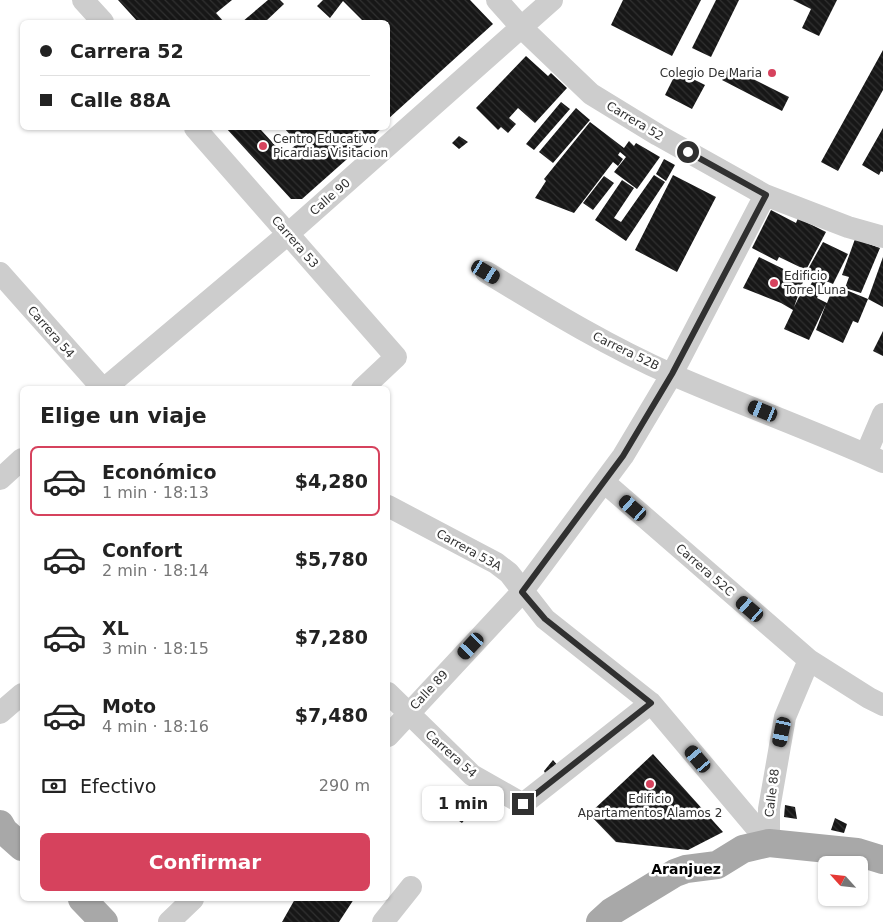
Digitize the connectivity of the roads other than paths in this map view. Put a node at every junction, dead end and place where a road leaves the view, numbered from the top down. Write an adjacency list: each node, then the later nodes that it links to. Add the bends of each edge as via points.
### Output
1 (83, 0): 4 (street)
2 (497, 0): 5 (street, Carrera 52)
3 (552, 0): 5 (street, Calle 90)
4 (101, 20)
5 (522, 28): 7 (street, Carrera 52, via 591,94); 8 (street, Calle 90)
6 (197, 130): 8 (street, Carrera 53)
7 (766, 195): 9 (street, Carrera 52); 12 (street, Calle 89)
8 (288, 234): 14 (street, Calle 90); 15 (street, Carrera 53, via 396,357)
9 (883, 237)
10 (486, 272): 12 (street, Carrera 52B, via 571,324)
11 (0, 273): 13 (street, Carrera 54)
12 (672, 374): 17 (street, Carrera 52B); 20 (street, Calle 89)
13 (101, 386)
14 (108, 386)
15 (365, 386)
16 (883, 414): 17 (street)
17 (874, 458)
18 (20, 461): 19 (street)
19 (0, 479)
20 (604, 482): 22 (street, Calle 89); 23 (street, Carrera 52C)
21 (390, 507): 22 (street, Carrera 53A, via 496,563 509,573)
22 (522, 592): 26 (street, Carrera 53A, via 545,619); 29 (street, Calle 89)
23 (809, 660): 27 (street, Carrera 52C); 32 (street, Calle 88, via 785,717 769,809)
24 (390, 695): 29 (street, Carrera 54)
25 (20, 696): 28 (street)
26 (651, 703): 29 (street, Carrera 54, via 523,804 472,776); 32 (street, Carrera 53A)
27 (883, 705)
28 (0, 713)
29 (407, 714): 30 (street, Calle 89)
30 (390, 734)
31 (0, 824): 33 (main road)
32 (769, 843): 34 (main road, via 857,852); 41 (main road, via 744,849 717,865 675,873)
33 (20, 845)
34 (883, 860)
35 (411, 887): 40 (street)
36 (84, 901): 38 (main road)
37 (191, 901): 39 (street)
38 (104, 922)
39 (169, 922)
40 (383, 922)
41 (600, 922)

